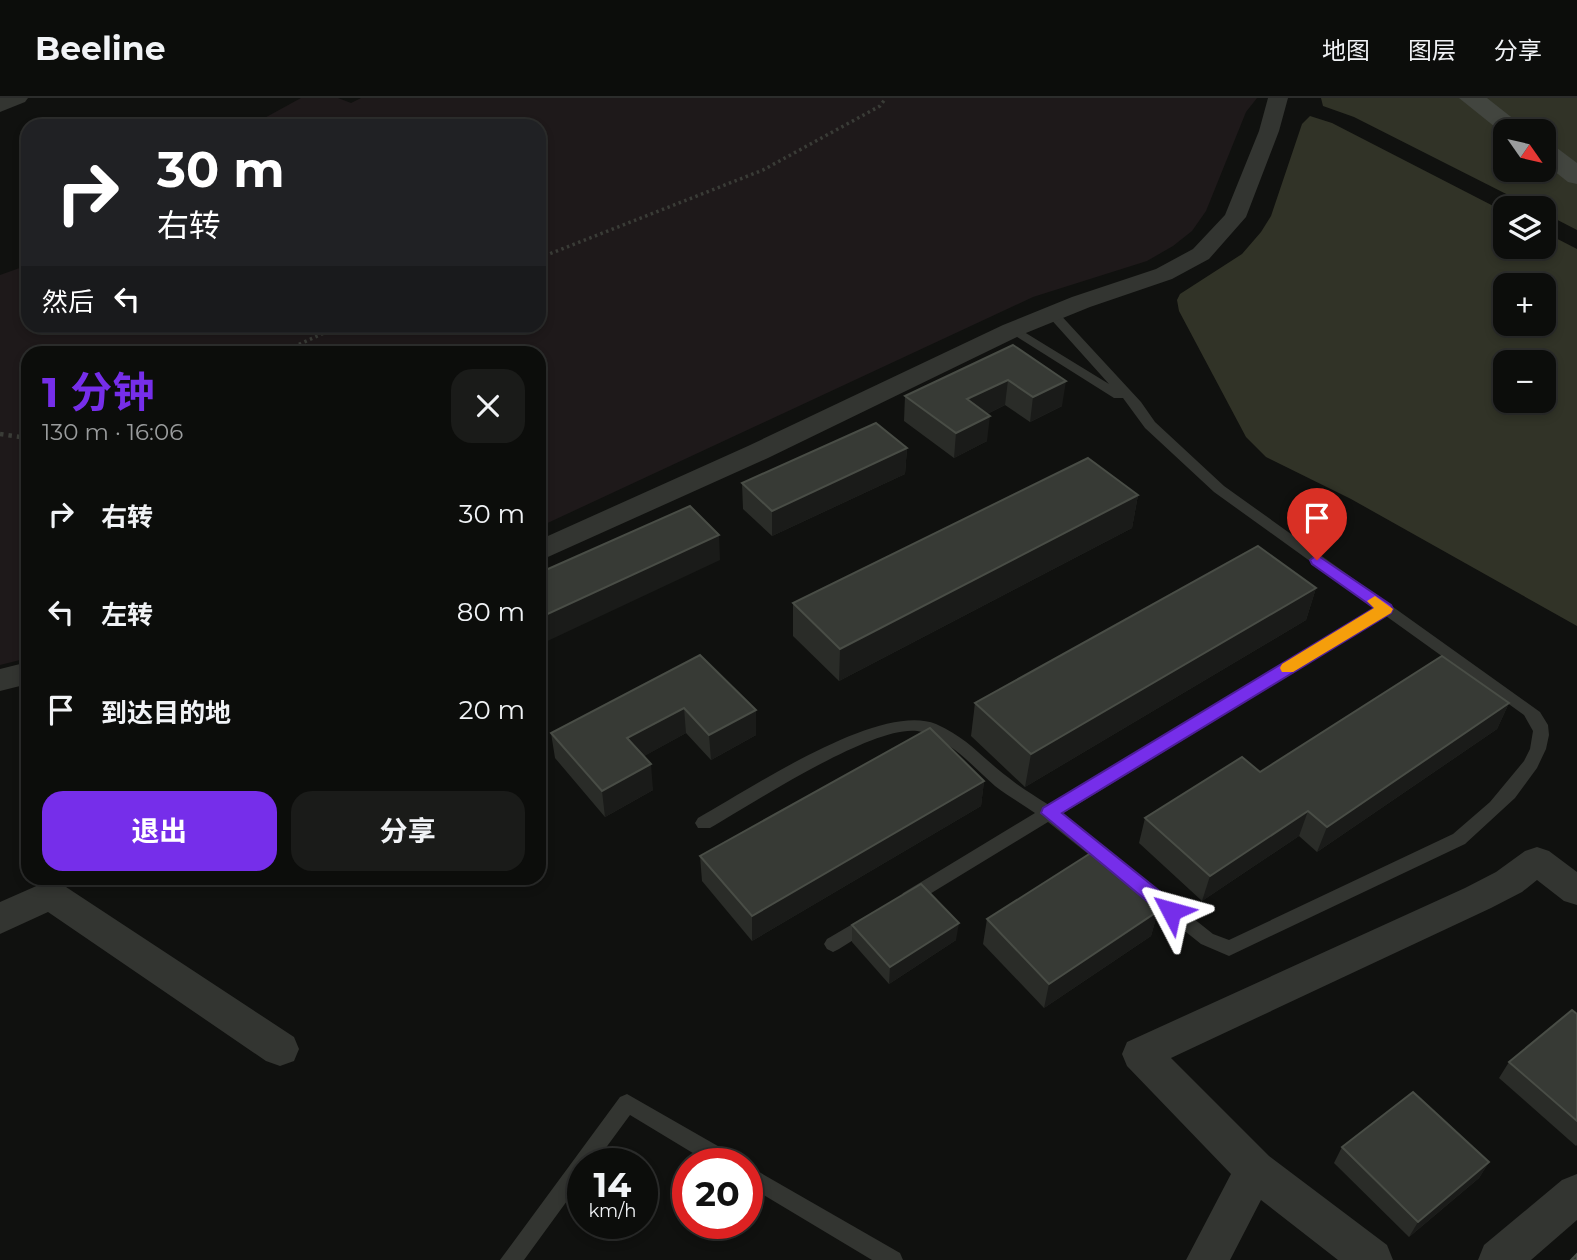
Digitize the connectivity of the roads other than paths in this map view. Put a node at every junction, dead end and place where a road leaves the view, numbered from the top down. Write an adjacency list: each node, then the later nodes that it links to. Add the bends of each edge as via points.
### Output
1 (18, 98): 4 (street)
2 (1278, 98): 8 (street, via 1246,197 1212,245 1164,274)
3 (1471, 98): 5 (street)
4 (0, 106)
5 (1500, 119)
6 (1556, 160): 7 (street)
7 (1577, 176)
8 (1052, 313): 9 (street); 10 (lane)
9 (1012, 330): 10 (lane); 11 (street)
10 (1136, 405): 12 (lane, via 1150,425 1219,489)
11 (546, 548)
12 (1385, 609): 15 (lane); 15 (lane, via 1530,711 1539,722 1538,747 1515,786 1488,817 1459,839 1229,948 1200,933)
13 (21, 675): 14 (street)
14 (0, 680)
15 (1049, 813): 16 (lane, via 1002,782 949,736 919,725 887,728 848,743); 19 (lane)
16 (704, 823)
17 (1577, 891): 22 (street, via 1536,861 1478,898 1140,1054)
18 (0, 919): 20 (street, via 50,895)
19 (833, 944)
20 (280, 1049)
21 (703, 1148): 25 (lane, via 627,1103)
22 (1255, 1170): 27 (street); 28 (street)
23 (763, 1183): 26 (lane)
24 (1577, 1194): 29 (street)
25 (511, 1260)
26 (892, 1260)
27 (1208, 1260)
28 (1372, 1260)
29 (1499, 1260)

